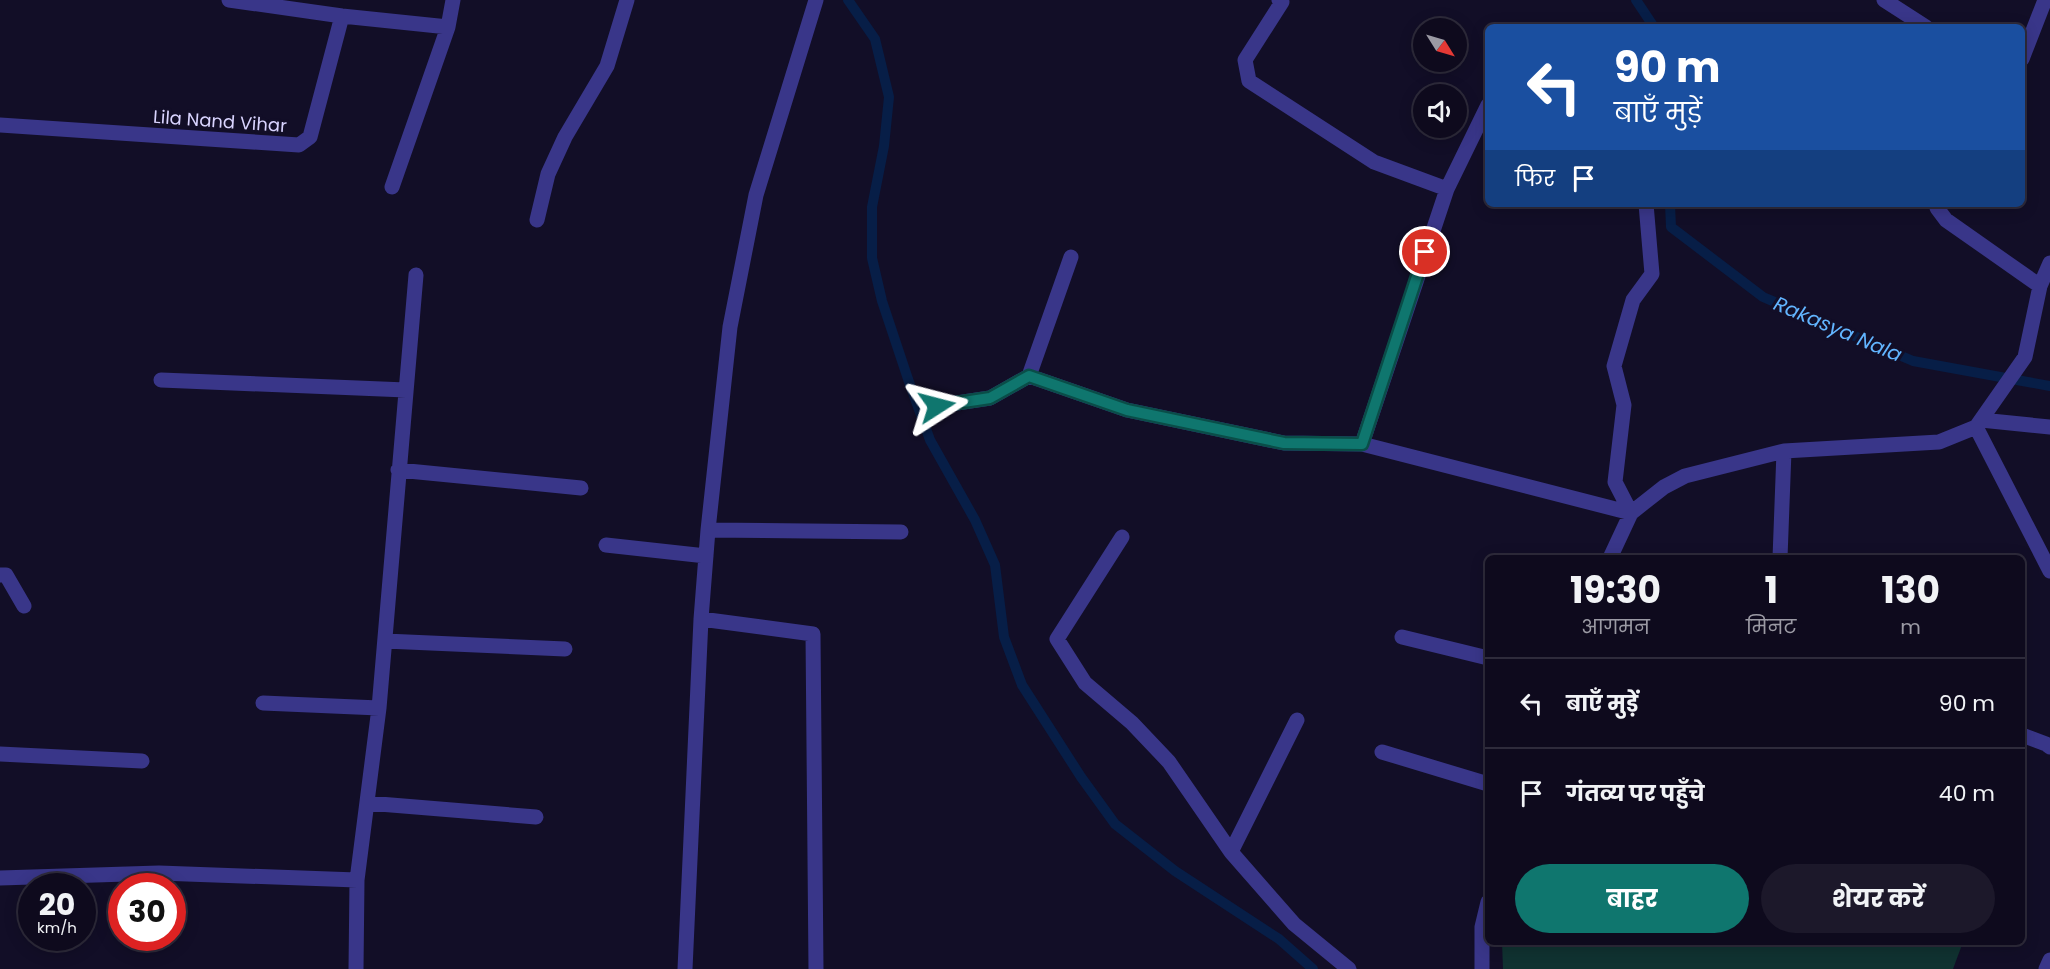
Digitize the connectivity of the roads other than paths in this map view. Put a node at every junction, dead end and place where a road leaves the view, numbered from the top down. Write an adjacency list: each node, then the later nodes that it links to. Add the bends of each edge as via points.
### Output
1 (229, 0): 8 (street)
2 (453, 0): 10 (street)
3 (627, 0): 18 (street, via 607,66 548,174)
4 (816, 0): 34 (street, via 754,206 730,327)
5 (1279, 0): 15 (street, via 1282,2 1245,60 1249,81 1374,162)
6 (1884, 0): 9 (street)
7 (2045, 0): 11 (street)
8 (342, 16): 10 (street); 13 (street, Lila Nand Vihar, via 310,137 299,146)
9 (1919, 24)
10 (448, 27): 14 (street)
11 (2025, 51)
12 (1485, 111): 15 (street)
13 (0, 125)
14 (392, 188)
15 (1447, 189): 29 (street)
16 (1646, 207): 33 (street, via 1652,274 1633,300 1614,366 1624,405 1615,482)
17 (1937, 207): 22 (street, via 1946,220)
18 (537, 220)
19 (1071, 257): 23 (street)
20 (2050, 263): 22 (street)
21 (416, 275): 25 (street)
22 (2040, 286): 27 (street, via 2025,357)
23 (1029, 376): 26 (street, via 990,398); 29 (street, via 1127,410 1284,443)
24 (161, 380): 25 (street)
25 (406, 390): 31 (street)
26 (937, 406)
27 (1981, 419): 28 (street); 30 (street, via 1939,442); 41 (street)
28 (2050, 427)
29 (1362, 444): 33 (street)
30 (1784, 451): 33 (street, via 1685,476); 39 (street)
31 (398, 470): 32 (street); 46 (street)
32 (581, 488)
33 (1631, 513): 38 (street)
34 (708, 530): 35 (street); 40 (street)
35 (901, 532)
36 (1122, 537): 60 (street, via 1057,639 1085,683 1170,762)
37 (606, 545): 40 (street)
38 (1611, 555)
39 (1780, 555)
40 (706, 556): 44 (street)
41 (2050, 571)
42 (0, 575): 43 (street, via 6,575)
43 (24, 606)
44 (701, 619): 66 (street); 67 (street, via 813,634)
45 (1402, 637): 48 (street)
46 (385, 641): 47 (street); 50 (street)
47 (565, 649)
48 (1485, 657)
49 (263, 703): 50 (street)
50 (379, 708): 58 (street)
51 (1298, 720): 60 (street)
52 (2025, 736): 53 (street)
53 (2050, 747)
54 (1382, 752): 57 (street)
55 (0, 754): 56 (street)
56 (142, 761)
57 (1485, 783)
58 (367, 802): 59 (street); 62 (street)
59 (536, 817)
60 (1231, 852): 68 (street, via 1293,924)
61 (0, 878): 62 (street, via 159,873)
62 (357, 880): 65 (street)
63 (1485, 914): 69 (street)
64 (2050, 960): 70 (street)
65 (356, 969)
66 (685, 969)
67 (816, 969)
68 (1349, 969)
69 (1482, 969)
70 (2046, 969)

